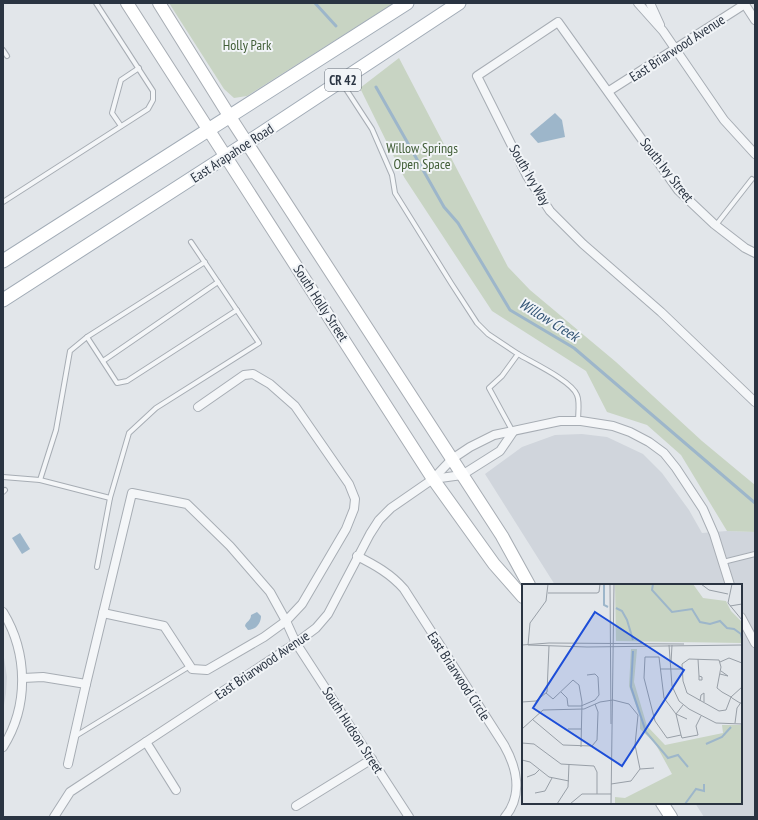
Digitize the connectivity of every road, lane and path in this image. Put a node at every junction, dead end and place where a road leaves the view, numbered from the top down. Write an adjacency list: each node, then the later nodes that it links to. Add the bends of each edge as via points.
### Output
1 (96, 3): 14 (lane)
2 (127, 3): 19 (main road, South Holly Street)
3 (159, 3): 17 (main road, South Holly Street)
4 (407, 3): 17 (main road, CR 42)
5 (459, 3): 15 (main road, East Arapahoe Road / CR 42)
6 (638, 3): 10 (street)
7 (650, 3): 10 (street)
8 (745, 4): 9 (street); 11 (street, East Briarwood Avenue)
9 (755, 20)
10 (662, 31): 11 (street)
11 (675, 49): 16 (street, East Briarwood Avenue); 21 (street, via 724,120)
12 (3, 50): 13 (lane)
13 (7, 56)
14 (138, 68): 18 (lane, via 121,80 112,113); 18 (lane, via 153,91 153,100 148,109)
15 (341, 81): 20 (main road, East Arapahoe Road / CR 42); 34 (lane, via 372,129 389,166 395,193 460,297 477,323 488,334)
16 (609, 91): 25 (street, South Ivy Street, via 665,174 686,198); 36 (street, South Ivy Way, via 558,22 477,76 527,176 550,211)
17 (230, 117): 19 (main road, CR 42); 20 (main road, South Holly Street)
18 (121, 126): 24 (lane)
19 (208, 131): 22 (main road, South Holly Street); 28 (main road, CR 42)
20 (248, 143): 22 (main road, East Arapahoe Road / CR 42); 40 (main road, South Holly Street)
21 (755, 154)
22 (226, 156): 31 (main road, East Arapahoe Road / CR 42); 43 (main road, South Holly Street)
23 (752, 179): 25 (lane)
24 (3, 202)
25 (716, 225): 27 (street, South Ivy Street, via 744,248)
26 (191, 242): 29 (lane)
27 (755, 253)
28 (3, 261)
29 (205, 262): 30 (lane); 33 (lane)
30 (218, 282): 32 (lane); 35 (lane)
31 (3, 300)
32 (237, 310): 35 (lane, via 127,382 117,383); 45 (lane, via 259,343 156,408 129,433)
33 (87, 337): 35 (lane); 44 (lane, via 70,351 56,430)
34 (518, 354): 38 (lane, via 556,376 574,390 577,395); 39 (lane, via 502,376 489,388)
35 (103, 361)
36 (755, 402)
37 (198, 407): 56 (street, via 244,375 253,374 270,384 296,406 349,484 355,499 346,529 302,604)
38 (578, 421): 39 (street, via 560,420); 48 (street, via 600,423 630,432 664,453 703,509)
39 (513, 432): 40 (street, via 494,435); 41 (street, via 500,451)
40 (452, 459): 41 (main road, South Holly Street); 43 (street)
41 (462, 475): 43 (street); 50 (main road, South Holly Street, via 502,536)
42 (3, 477): 44 (lane)
43 (434, 479): 47 (street, East Briarwood Avenue, via 397,504 379,520); 52 (main road, South Holly Street, via 494,564)
44 (40, 480): 45 (lane)
45 (110, 498): 49 (lane)
46 (755, 554): 48 (lane)
47 (358, 556): 57 (street, East Briarwood Avenue, via 328,614 316,628); 72 (street, East Briarwood Circle, via 382,569 404,589 504,744 512,760 516,779 516,794 512,808)
48 (723, 562): 51 (street)
49 (97, 567)
50 (528, 584)
51 (730, 584)
52 (522, 596)
53 (3, 612): 60 (street, via 12,628 20,652)
54 (103, 613): 56 (street, South Hudson Street, via 132,493 187,504 230,546 270,592); 59 (street, via 164,626); 61 (street)
55 (742, 619): 58 (street)
56 (286, 621): 57 (street, South Hudson Street); 59 (street, via 264,637 207,670 192,669)
57 (296, 643): 63 (street, East Briarwood Avenue); 65 (street, South Hudson Street)
58 (755, 643)
59 (190, 666): 62 (lane)
60 (22, 678): 61 (street, via 43,677); 64 (street, via 17,719)
61 (86, 684): 62 (street)
62 (74, 738): 66 (street)
63 (146, 742): 67 (street); 70 (street, East Briarwood Avenue, via 70,792)
64 (3, 748)
65 (372, 759): 69 (street); 71 (street, South Hudson Street)
66 (68, 764)
67 (176, 790)
68 (663, 804): 73 (main road)
69 (296, 806)
70 (54, 817)
71 (408, 817)
72 (505, 817)
73 (671, 817)

